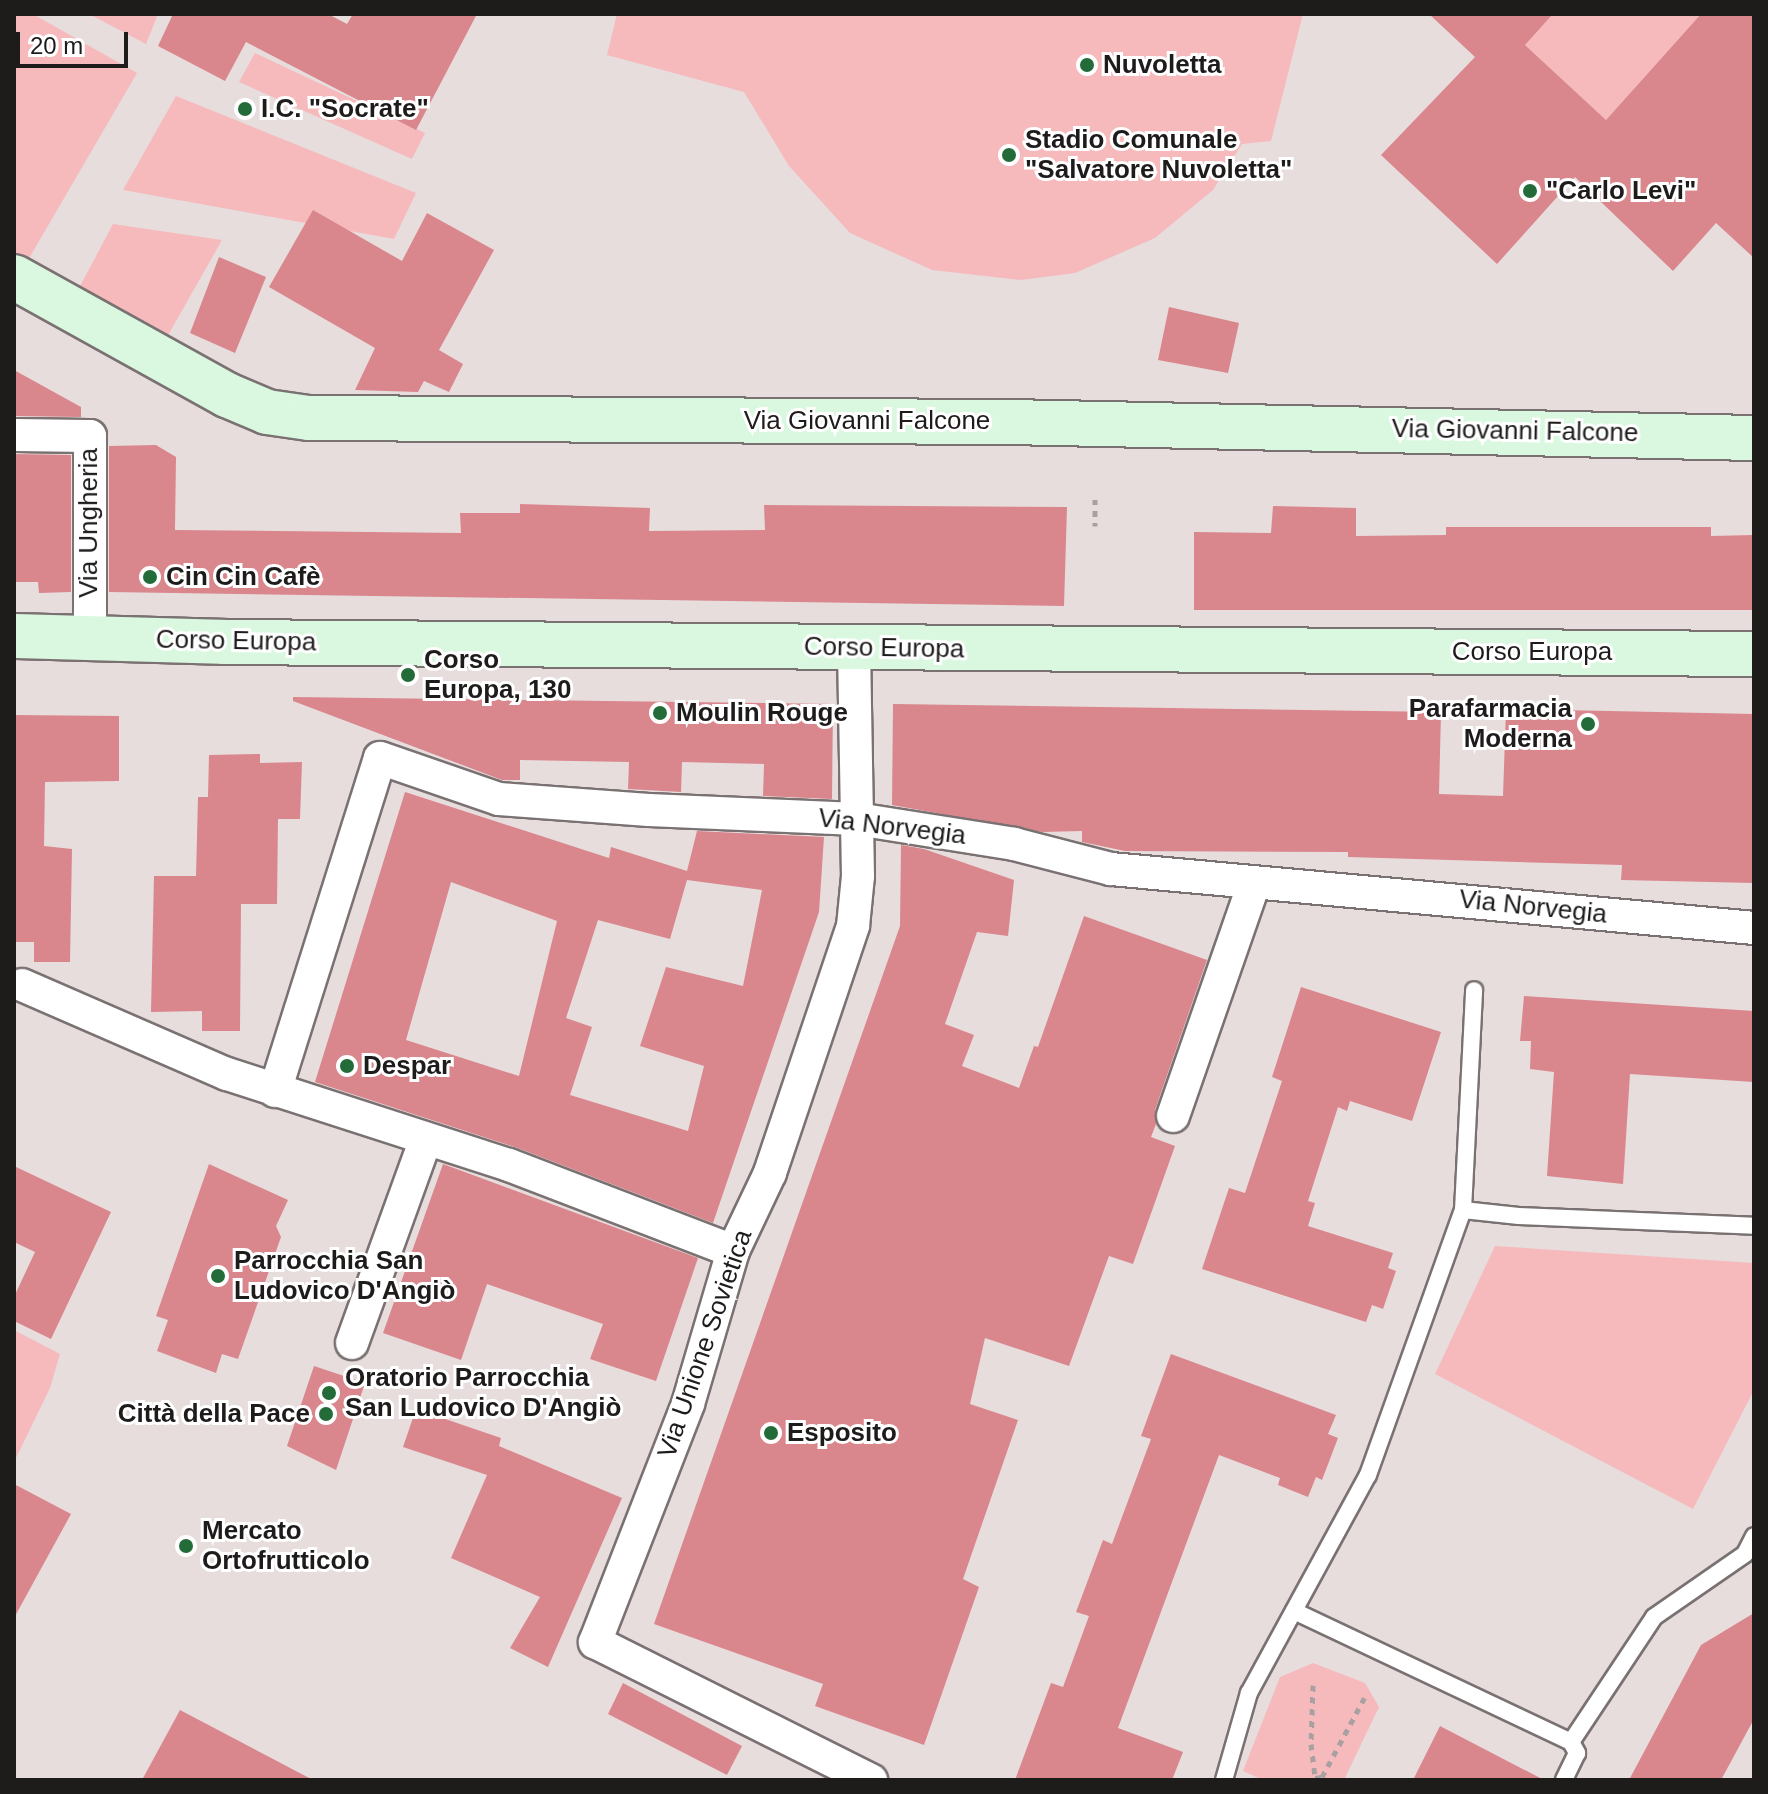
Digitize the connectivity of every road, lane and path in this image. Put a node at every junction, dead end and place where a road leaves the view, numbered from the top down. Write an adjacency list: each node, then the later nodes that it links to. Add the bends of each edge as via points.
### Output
1 (14, 277): 3 (main road, Via Giovanni Falcone, via 227,395 267,412 309,418 1009,422)
2 (14, 435): 7 (street, Via Ungheria, via 90,436)
3 (1754, 438)
4 (1095, 499): 5 (path)
5 (1095, 526)
6 (14, 636): 7 (main road, Corso Europa)
7 (90, 638): 8 (main road, Corso Europa)
8 (854, 648): 9 (main road, Corso Europa); 10 (street, Via Unione Sovietica)
9 (1754, 654)
10 (857, 819): 11 (street, Via Norvegia, via 1014,844 1111,869); 15 (street, Via Norvegia, via 499,799 380,758); 20 (street, Via Unione Sovietica, via 853,926 770,1173)
11 (1254, 884): 12 (street, Via Norvegia); 16 (street)
12 (1754, 928)
13 (22, 985): 15 (street)
14 (1474, 990): 18 (lane)
15 (275, 1091): 17 (street)
16 (1173, 1116)
17 (426, 1139): 20 (street, via 509,1165); 21 (street)
18 (1463, 1210): 19 (lane); 23 (lane, via 1368,1475)
19 (1754, 1226)
20 (733, 1251): 27 (street, Via Unione Sovietica, via 688,1404 595,1642)
21 (352, 1343)
22 (1754, 1536): 26 (lane, via 1745,1554 1654,1617)
23 (1294, 1611): 26 (lane); 28 (lane, via 1249,1693)
24 (1313, 1685): 25 (path, via 1315,1778 1322,1777)
25 (1366, 1695)
26 (1571, 1742): 29 (lane, via 1577,1753)
27 (871, 1780)
28 (1224, 1780)
29 (1564, 1780)

